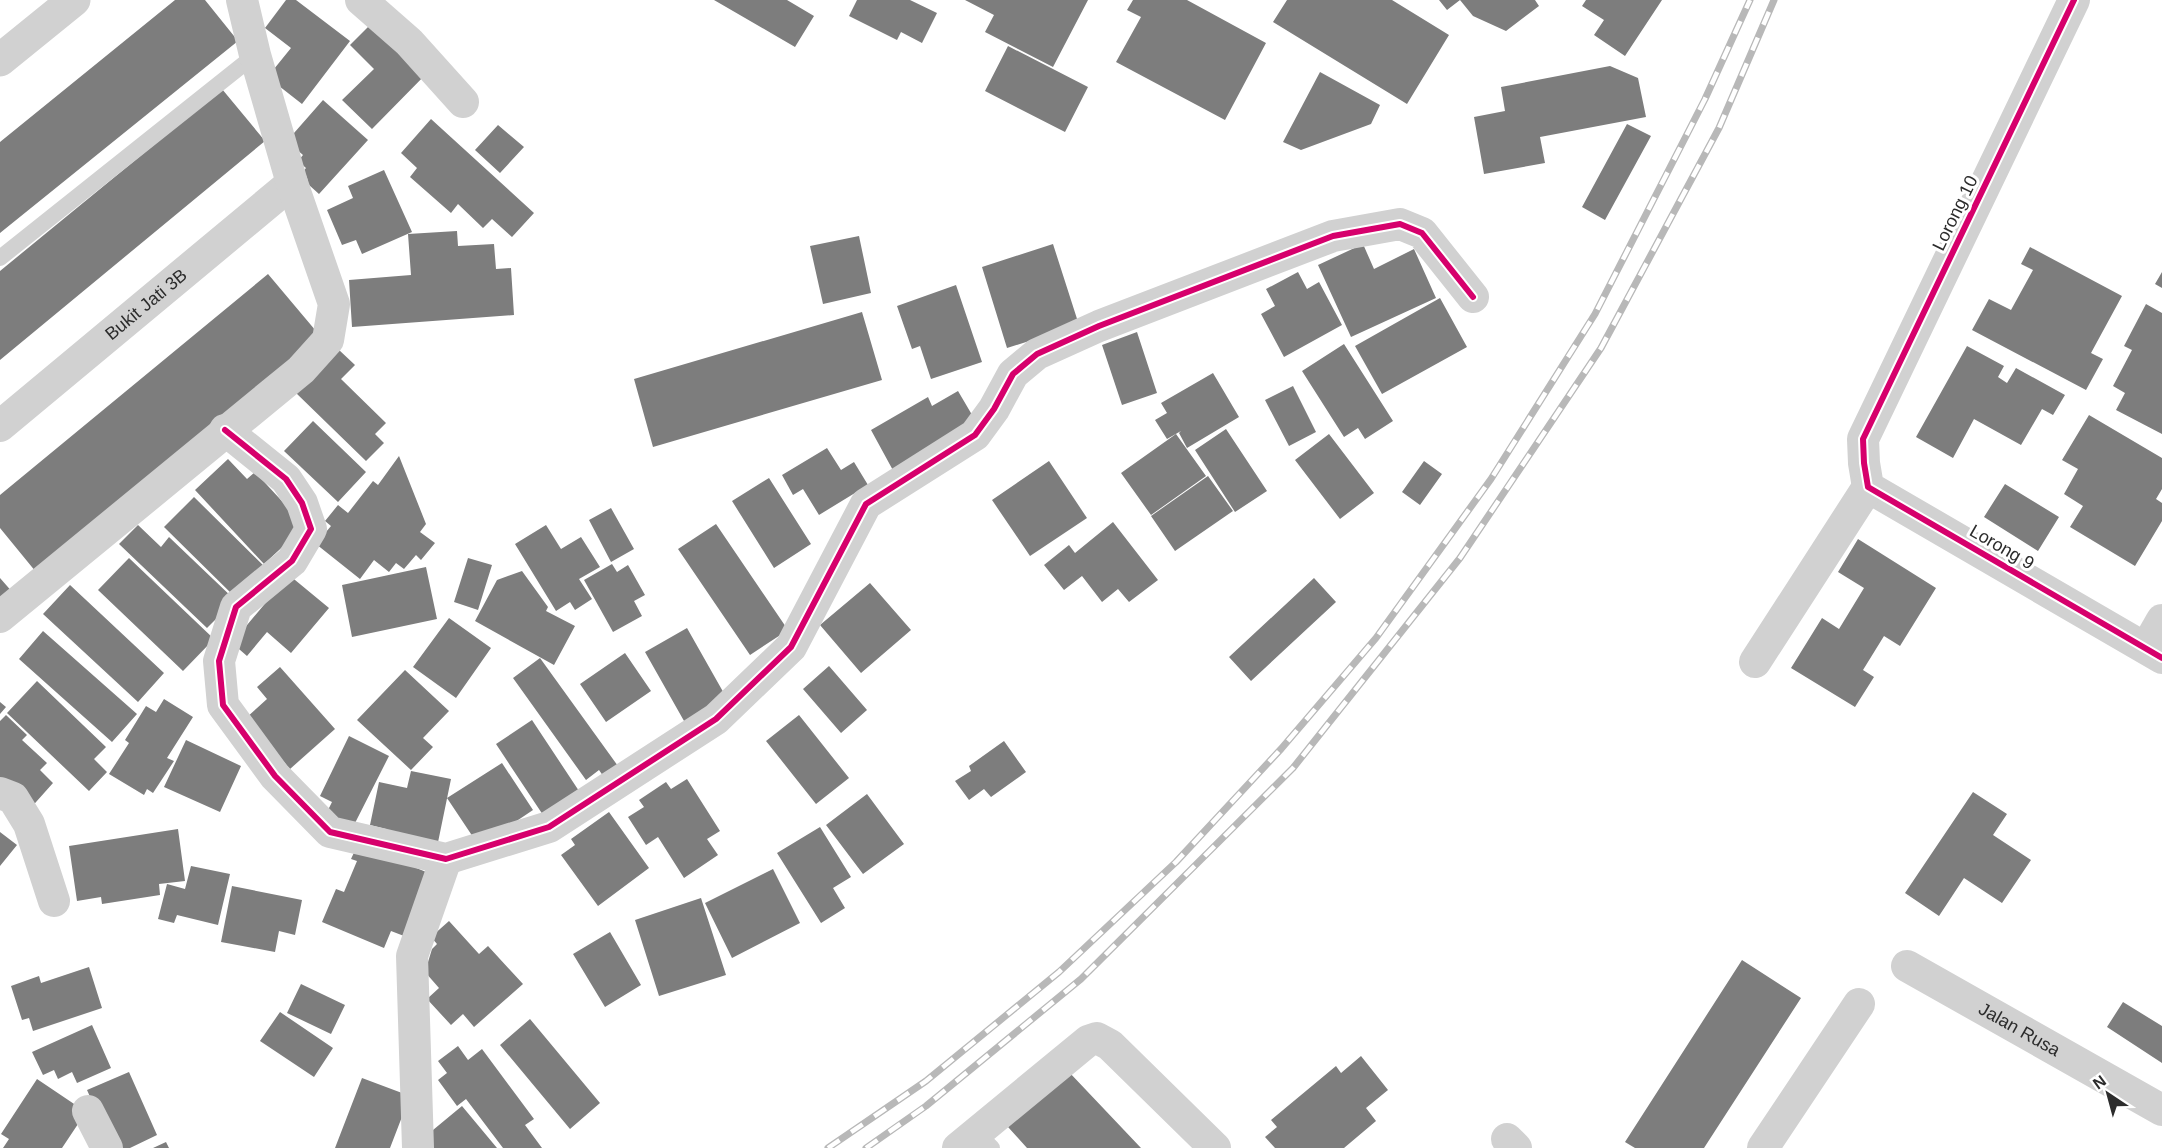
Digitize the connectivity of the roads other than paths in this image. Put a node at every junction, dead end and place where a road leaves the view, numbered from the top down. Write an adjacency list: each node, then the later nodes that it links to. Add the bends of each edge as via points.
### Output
1 (242, 0): 5 (street)
2 (361, 0): 7 (street, via 409,42)
3 (2074, 0): 13 (street, Lorong 10, via 1863,439)
4 (69, 2): 6 (street)
5 (255, 55): 8 (street); 9 (lane)
6 (0, 60)
7 (463, 102)
8 (292, 183): 11 (street, Bukit Jati 3B); 12 (street, via 334,304 328,339 301,370)
9 (0, 258)
10 (1473, 297): 19 (street, via 1422,233 1400,224 1333,236 1099,326 1037,354 1013,374 975,435 866,504 791,648 716,719 549,827)
11 (0, 426)
12 (225, 430): 14 (street); 19 (street, via 286,479 302,503 311,529 292,561 236,607 219,661 223,705 275,776 330,832)
13 (1868, 487): 16 (street, Lorong 9); 17 (street)
14 (0, 617)
15 (2162, 620): 16 (street)
16 (2154, 653)
17 (1755, 662)
18 (0, 793): 20 (street, via 13,798 29,824)
19 (446, 859): 27 (street, via 412,956)
20 (54, 901)
21 (1907, 966): 23 (street, Jalan Rusa)
22 (1859, 1004): 29 (street)
23 (2162, 1110)
24 (88, 1111): 26 (street)
25 (976, 1143): 28 (street, via 1088,1041 1097,1038 1110,1045)
26 (107, 1148)
27 (418, 1148)
28 (1215, 1148)
29 (1762, 1148)

